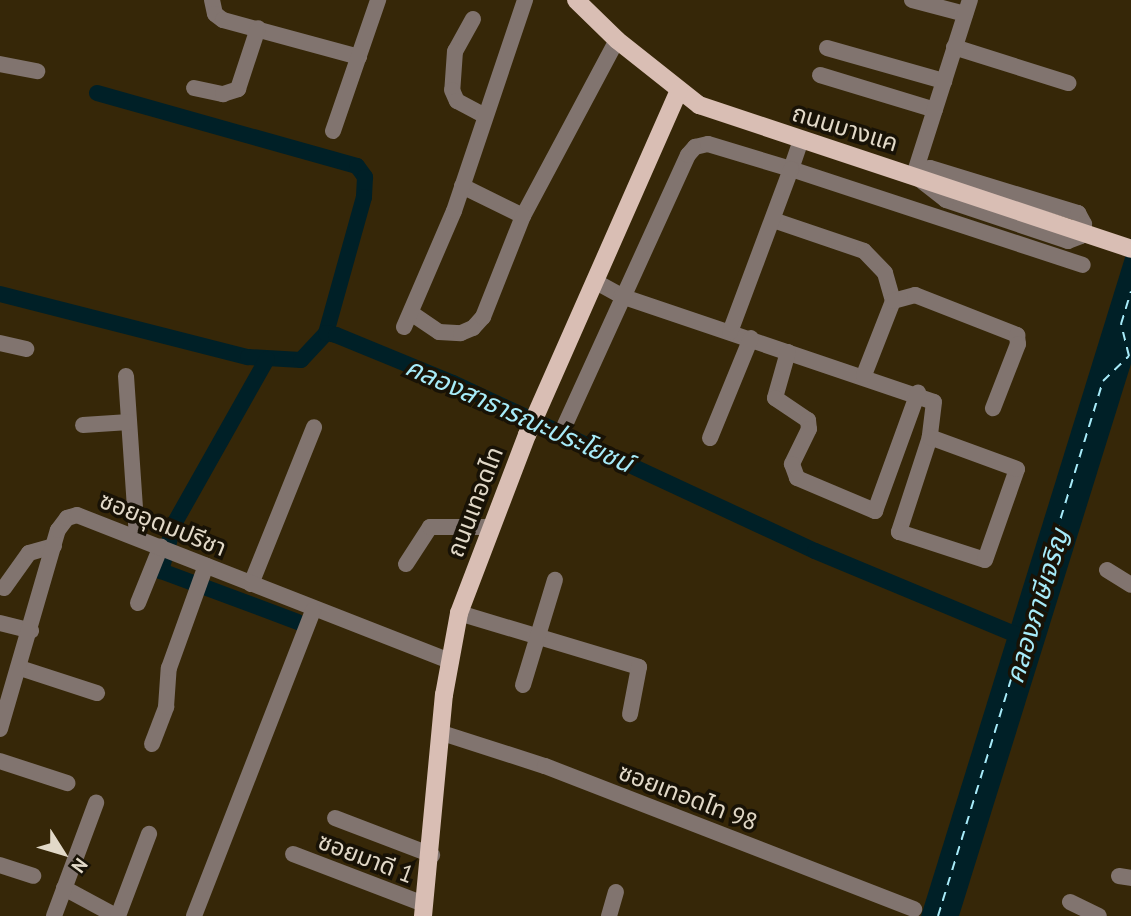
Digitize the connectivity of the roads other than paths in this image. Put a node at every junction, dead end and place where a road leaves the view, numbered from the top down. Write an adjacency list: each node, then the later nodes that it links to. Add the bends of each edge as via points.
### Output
1 (212, 0): 8 (street, via 215,14 223,20)
2 (378, 0): 12 (street)
3 (525, 0): 21 (street)
4 (576, 0): 9 (main road, ถนนบางแค)
5 (912, 0): 6 (street)
6 (968, 7): 10 (street)
7 (473, 19): 21 (street, via 455,51 452,90 457,101)
8 (257, 28): 12 (street); 18 (street, via 237,89 223,94)
9 (617, 40): 19 (main road, ถนนบางแค); 27 (street)
10 (954, 47): 16 (street); 17 (street)
11 (827, 48): 16 (street)
12 (359, 57): 22 (street)
13 (0, 64): 14 (street)
14 (37, 71)
15 (820, 75): 20 (street)
16 (944, 80): 20 (street)
17 (1068, 83)
18 (194, 88)
19 (679, 91): 23 (main road, ถนนบางแค, via 699,104); 31 (main road, ถนนเทอดไท)
20 (935, 110): 25 (street)
21 (485, 116): 26 (street)
22 (334, 131)
23 (801, 140): 24 (street); 25 (main road, ถนนบางแค)
24 (791, 169): 28 (street); 30 (street); 32 (street, via 708,144 695,147)
25 (914, 175): 25 (street, via 941,168 1078,213 1084,224 1076,241 1068,241 946,200); 29 (main road, ถนนบางแค)
26 (462, 186): 27 (street); 27 (street, via 408,320 439,332 461,333 473,328 483,317)
27 (523, 216)
28 (772, 220): 33 (street, via 864,251 885,273); 34 (street)
29 (1131, 249)
30 (1083, 265)
31 (598, 283): 32 (street); 49 (main road, ถนนเทอดไท)
32 (621, 296): 34 (street); 46 (street)
33 (893, 301): 39 (street); 42 (street, via 915,295 1017,335 1018,344)
34 (730, 332): 35 (street)
35 (751, 338): 38 (street); 48 (street)
36 (0, 343): 37 (street)
37 (26, 349)
38 (789, 352): 39 (street); 41 (street, via 775,398 808,420 809,429 792,464 797,478 875,511)
39 (864, 375): 41 (street)
40 (126, 376): 43 (street)
41 (918, 393): 47 (street, via 935,404)
42 (993, 408)
43 (129, 422): 44 (street); 50 (street)
44 (83, 425)
45 (314, 427): 57 (street)
46 (564, 427)
47 (930, 437): 47 (street, via 899,532 985,560 1017,469)
48 (710, 438)
49 (489, 527): 53 (street, via 430,527); 62 (main road, ถนนเทอดไท)
50 (137, 537): 51 (street, ซอยอุดมปรีชา, via 77,515 67,518); 52 (street, ซอยอุดมปรีชา)
51 (54, 546): 59 (street, via 29,553); 64 (street, ซอยอุดมปรีชา)
52 (161, 546): 54 (street, ซอยอุดมปรีชา); 60 (street)
53 (407, 564)
54 (206, 565): 57 (street, ซอยอุดมปรีชา); 73 (street, via 169,668 166,707)
55 (1107, 570): 58 (street)
56 (555, 580): 65 (street)
57 (251, 584): 61 (street, ซอยอุดมปรีชา)
58 (1131, 585)
59 (4, 588)
60 (138, 603)
61 (313, 610): 66 (street, ซอยอุดมปรีชา); 90 (street)
62 (459, 613): 65 (street); 66 (main road, ถนนเทอดไท)
63 (0, 623): 64 (street)
64 (31, 631): 67 (street, ซอยอุดมปรีชา)
65 (539, 636): 68 (street); 70 (street, via 639,667)
66 (450, 660): 72 (main road, ถนนเทอดไท)
67 (20, 668): 69 (street); 71 (street, ซอยอุดมปรีชา)
68 (523, 685)
69 (97, 693)
70 (630, 714)
71 (0, 729)
72 (442, 733): 80 (main road, ถนนเทอดไท); 86 (street, ซอยเทอดไท 98, via 545,766)
73 (152, 744)
74 (0, 761): 75 (street)
75 (67, 783)
76 (96, 803): 83 (street)
77 (335, 818): 80 (street)
78 (149, 834): 89 (street)
79 (293, 854): 87 (street, ซอยมาดี 1)
80 (432, 855): 87 (main road, ถนนเทอดไท)
81 (0, 865): 82 (street)
82 (33, 876)
83 (64, 888): 88 (street); 89 (street)
84 (615, 892): 91 (street)
85 (1070, 902): 92 (street)
86 (914, 909)
87 (424, 910)
88 (54, 916)
89 (117, 916)
90 (194, 916)
91 (608, 916)
92 (1099, 916)

